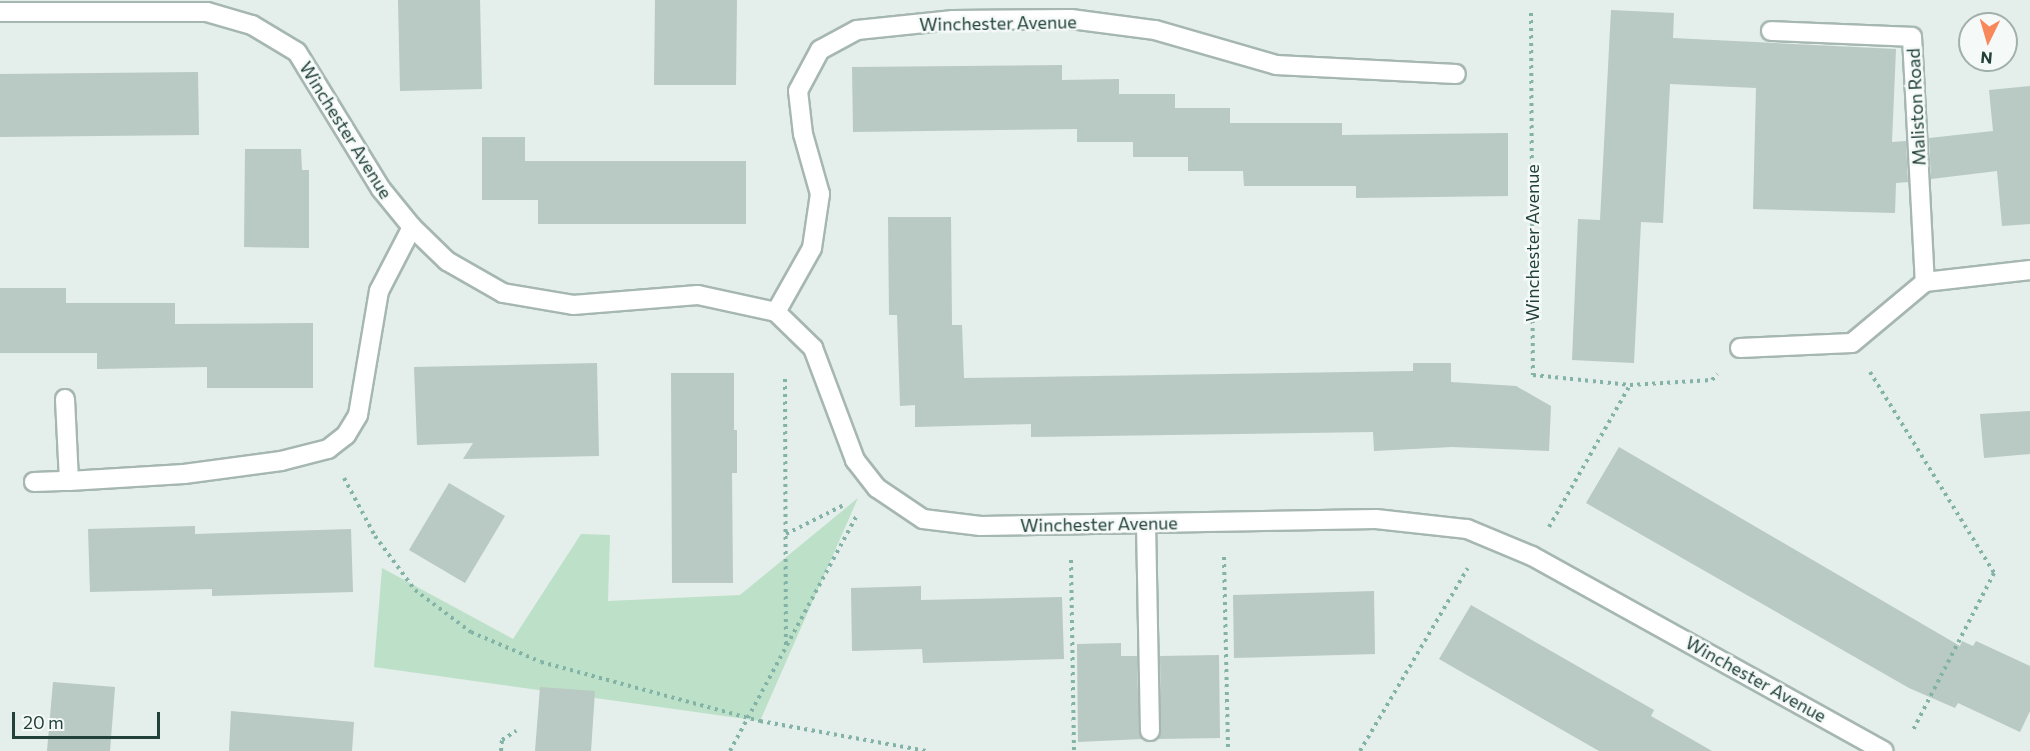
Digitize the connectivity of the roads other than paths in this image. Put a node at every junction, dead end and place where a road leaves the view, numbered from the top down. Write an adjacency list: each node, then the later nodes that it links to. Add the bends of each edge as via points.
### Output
1 (0, 12): 4 (street, Winchester Avenue, via 207,12 252,25 297,52 381,189)
2 (1771, 31): 6 (street, Maliston Road, via 1912,37)
3 (1456, 74): 7 (street, Winchester Avenue, via 1276,65 1155,30 1071,19 953,20 857,30 820,50 798,91 803,134 820,194 812,248)
4 (412, 227): 7 (street, Winchester Avenue, via 447,261 502,293 573,305 698,295); 10 (street, via 379,291 358,415 346,435 328,449 281,461 184,474)
5 (2030, 270): 6 (street)
6 (1925, 282): 8 (street, via 1852,343)
7 (779, 315): 12 (street, Winchester Avenue, via 813,348 855,460 877,488 922,519 981,526)
8 (1740, 348)
9 (65, 399): 10 (street)
10 (69, 481): 11 (street)
11 (34, 482)
12 (1146, 523): 13 (street); 14 (street, Winchester Avenue, via 1376,519 1467,529 1532,556)
13 (1150, 731)
14 (1884, 751)

